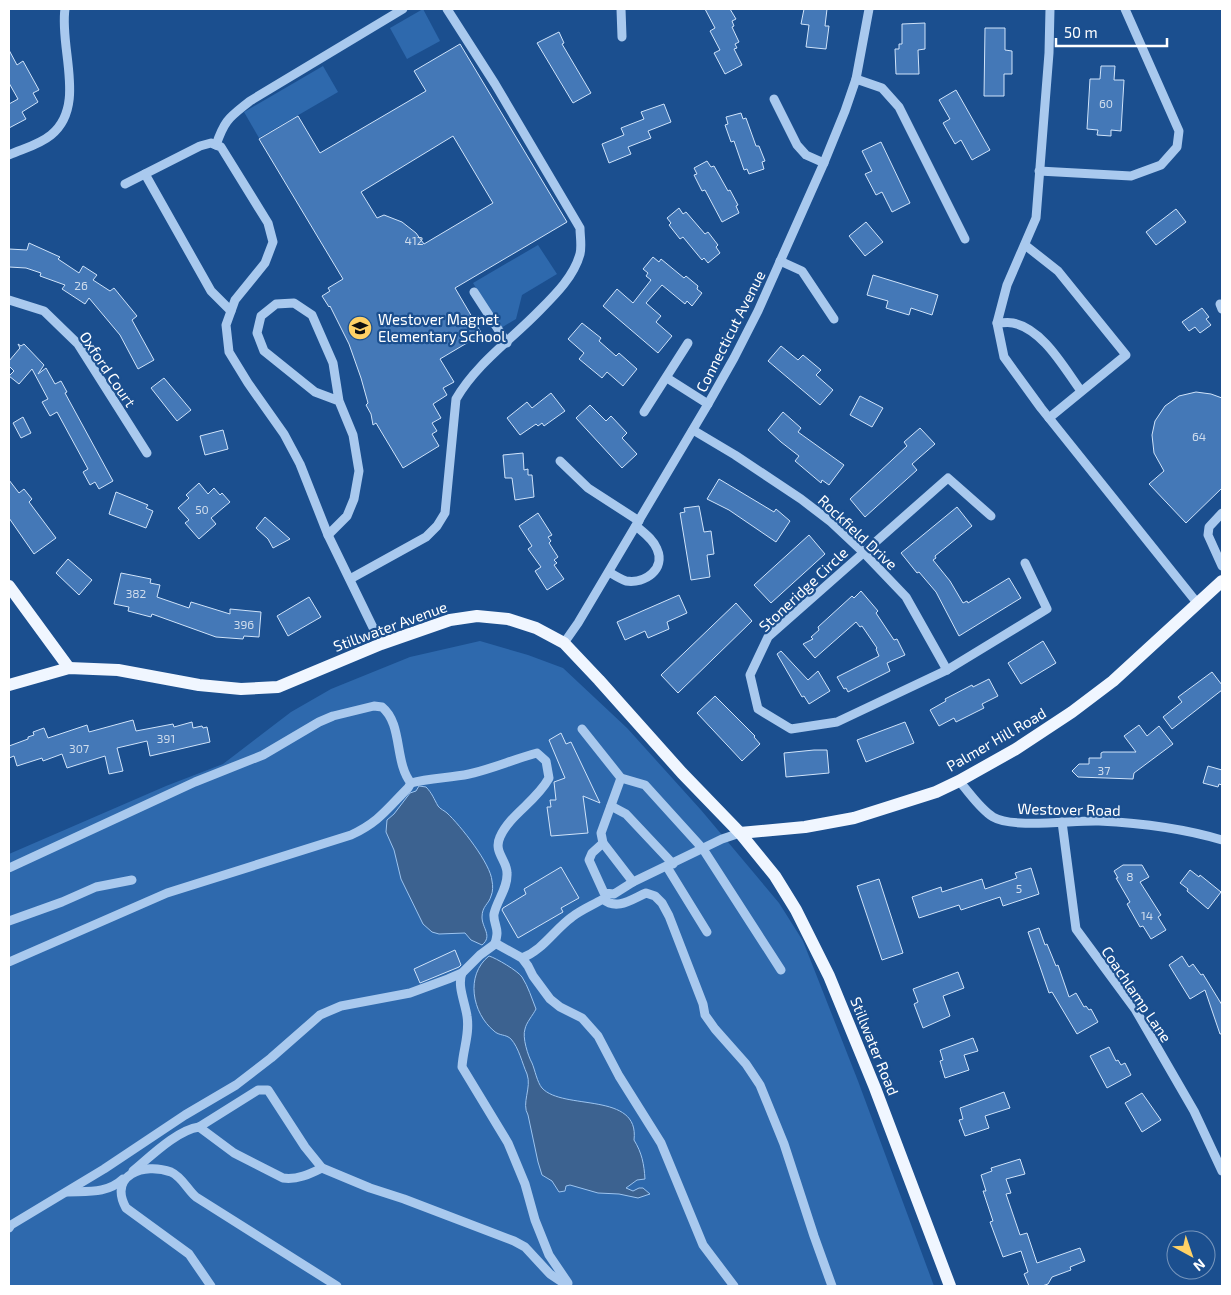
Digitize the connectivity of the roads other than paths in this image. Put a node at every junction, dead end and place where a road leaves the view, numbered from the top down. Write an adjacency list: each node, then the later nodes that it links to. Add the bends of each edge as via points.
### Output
1 (65, 9): 12 (street, via 69,92 66,116 43,141)
2 (403, 9): 11 (street, via 250,101 229,118)
3 (447, 9): 26 (street, via 580,228 581,252 575,268 554,296)
4 (621, 9): 8 (street)
5 (869, 9): 9 (street, Connecticut Avenue)
6 (1050, 9): 14 (street)
7 (1125, 9): 14 (street, via 1179,131 1177,148 1162,166 1131,176)
8 (622, 37)
9 (856, 78): 13 (street, Connecticut Avenue); 17 (street, via 882,88 899,107)
10 (774, 99): 13 (street, via 797,146 806,155)
11 (216, 145): 15 (street, via 200,146); 22 (street, via 221,147 268,223 274,242 265,263 235,300)
12 (9, 155)
13 (824, 163): 19 (street, Connecticut Avenue)
14 (1039, 171): 18 (street, via 1036,218)
15 (145, 174): 16 (street); 22 (street, via 210,291)
16 (125, 184)
17 (965, 238)
18 (1025, 245): 24 (street, via 1007,285); 28 (street, via 1058,271 1126,354)
19 (780, 261): 23 (street, via 802,271); 30 (street, Connecticut Avenue, via 734,358)
20 (474, 292): 26 (street)
21 (9, 300): 34 (street, Oxford Court, via 44,311 78,344)
22 (231, 311): 39 (street, via 226,325 229,352 284,434 300,464)
23 (834, 319)
24 (997, 323): 28 (street, via 1012,323 1029,329 1042,339); 32 (street, via 1004,357)
25 (688, 342): 27 (street)
26 (507, 343): 44 (street, via 465,384 456,399 445,513 437,526 426,537)
27 (667, 378): 30 (street); 31 (street)
28 (1081, 391): 32 (street)
29 (339, 401): 29 (street, via 333,363 312,315 294,303 276,304 261,316 257,333 264,351 316,392); 39 (street, via 353,435 359,471 347,516)
30 (708, 404): 33 (street, Connecticut Avenue)
31 (644, 412)
32 (1048, 418): 47 (street)
33 (693, 430): 38 (street, Connecticut Avenue); 40 (street, Rockfield Drive, via 801,499)
34 (146, 453)
35 (560, 461): 38 (street, via 588,488)
36 (1222, 513): 42 (street, via 1209,527 1208,535)
37 (991, 516): 40 (street, Stoneridge Circle, via 948,478)
38 (637, 524): 43 (street, Connecticut Avenue); 43 (street, via 658,550 659,562 654,573 636,581)
39 (328, 535): 44 (street)
40 (863, 552): 51 (street, Rockfield Drive, via 906,597); 51 (street, Stoneridge Circle, via 768,637 750,675 758,709 791,729 837,722)
41 (1025, 563): 51 (street, Stoneridge Circle, via 1047,609)
42 (1222, 566)
43 (608, 572): 48 (street, Connecticut Avenue)
44 (350, 579): 49 (street)
45 (1222, 581): 47 (main road, Palmer Hill Road)
46 (9, 586): 50 (main road)
47 (1198, 604): 55 (main road, Palmer Hill Road, via 1113,681 1072,712)
48 (564, 643): 49 (main road, Stillwater Avenue, via 508,619 477,616 450,620); 59 (main road, Stillwater Avenue)
49 (381, 644): 50 (main road, Stillwater Avenue, via 278,687 241,689 118,670)
50 (68, 668): 52 (main road, Stillwater Avenue)
51 (947, 670)
52 (9, 684)
53 (582, 729): 54 (street)
54 (621, 778): 57 (street); 62 (street, via 645,785)
55 (959, 781): 58 (street, Westover Road, via 993,817); 59 (main road, Palmer Hill Road, via 936,792 854,818 805,827)
56 (410, 783): 64 (street, via 404,774 390,717 382,707 374,706 319,722 263,755 195,782); 70 (street, via 468,774 537,753 546,761 549,778 543,789 506,826 499,839 497,850 507,868 508,879 494,915 498,934); 72 (street, via 369,827 351,836 167,893)
57 (611, 806): 61 (street, via 601,833); 63 (street, via 626,814)
58 (1062, 822): 60 (street, Westover Road, via 1098,821 1181,829); 77 (street, Coachlamp Lane, via 1076,929 1135,1009 1194,1111)
59 (740, 833): 62 (street); 87 (main road, Stillwater Road, via 786,893 829,976)
60 (1222, 840)
61 (603, 843): 66 (street); 67 (street, via 588,860)
62 (703, 849): 63 (street); 73 (street)
63 (670, 865): 66 (street); 69 (street)
64 (9, 868)
65 (132, 880): 68 (street, via 96,887)
66 (633, 882): 67 (street, via 614,894)
67 (604, 896): 71 (street, via 572,916 542,946); 86 (street, via 609,904 620,905 646,893 655,896 669,916 706,1015 760,1085 784,1144)
68 (9, 921)
69 (707, 932)
70 (495, 943): 71 (street); 74 (street)
71 (522, 958): 85 (street, via 550,999 582,1018 598,1036 661,1143 703,1245)
72 (9, 962)
73 (781, 970)
74 (462, 973): 79 (street, via 410,993 341,1006 320,1016 236,1085); 84 (street, via 459,980 468,1031 462,1067 508,1144 549,1255)
75 (199, 1127): 76 (street, via 234,1153 283,1178 300,1177); 76 (street, via 258,1090 268,1090); 78 (street, via 179,1135)
76 (322, 1168): 83 (street, via 514,1241)
77 (1222, 1171)
78 (129, 1175): 79 (street, via 107,1189); 81 (street, via 121,1187 121,1198 126,1208 189,1254); 82 (street, via 141,1170 170,1172 180,1178 196,1197)
79 (64, 1192): 80 (street)
80 (9, 1228)
81 (211, 1286)
82 (337, 1286)
83 (568, 1286)
84 (572, 1286)
85 (734, 1286)
86 (832, 1286)
87 (950, 1286)

